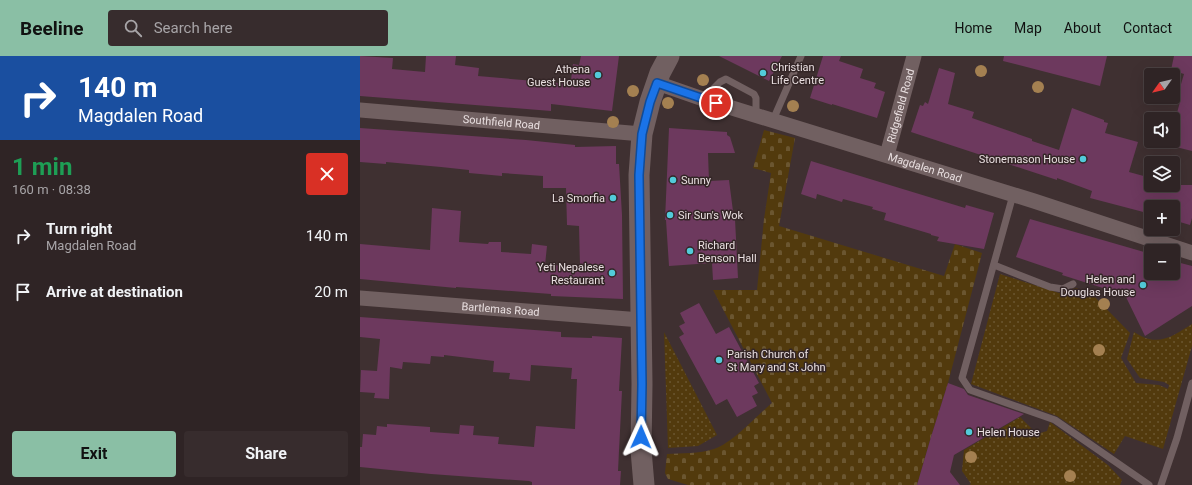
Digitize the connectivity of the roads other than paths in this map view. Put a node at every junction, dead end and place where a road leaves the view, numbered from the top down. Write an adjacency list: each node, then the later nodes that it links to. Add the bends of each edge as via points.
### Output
1 (669, 56): 4 (main road)
2 (801, 56): 8 (lane)
3 (914, 56): 10 (street, Ridgefield Road)
4 (657, 83): 5 (street, Magdalen Road); 9 (main road)
5 (703, 99): 7 (street, Magdalen Road); 7 (lane, via 726,79 754,94)
6 (360, 110): 9 (street, Southfield Road)
7 (756, 115): 8 (street, Magdalen Road)
8 (773, 120): 10 (street, Magdalen Road)
9 (642, 134): 16 (main road, via 639,175)
10 (887, 155): 11 (street, Magdalen Road)
11 (1013, 195): 12 (street, Magdalen Road); 13 (lane)
12 (1192, 253)
13 (994, 265): 14 (lane, via 1050,287 1063,289); 19 (lane, via 962,378 970,390 1055,420)
14 (1073, 284)
15 (360, 298): 16 (street, Bartlemas Road)
16 (641, 320): 18 (main road, via 641,450)
17 (1192, 383): 20 (lane)
18 (644, 485)
19 (1149, 485)
20 (1161, 485)

